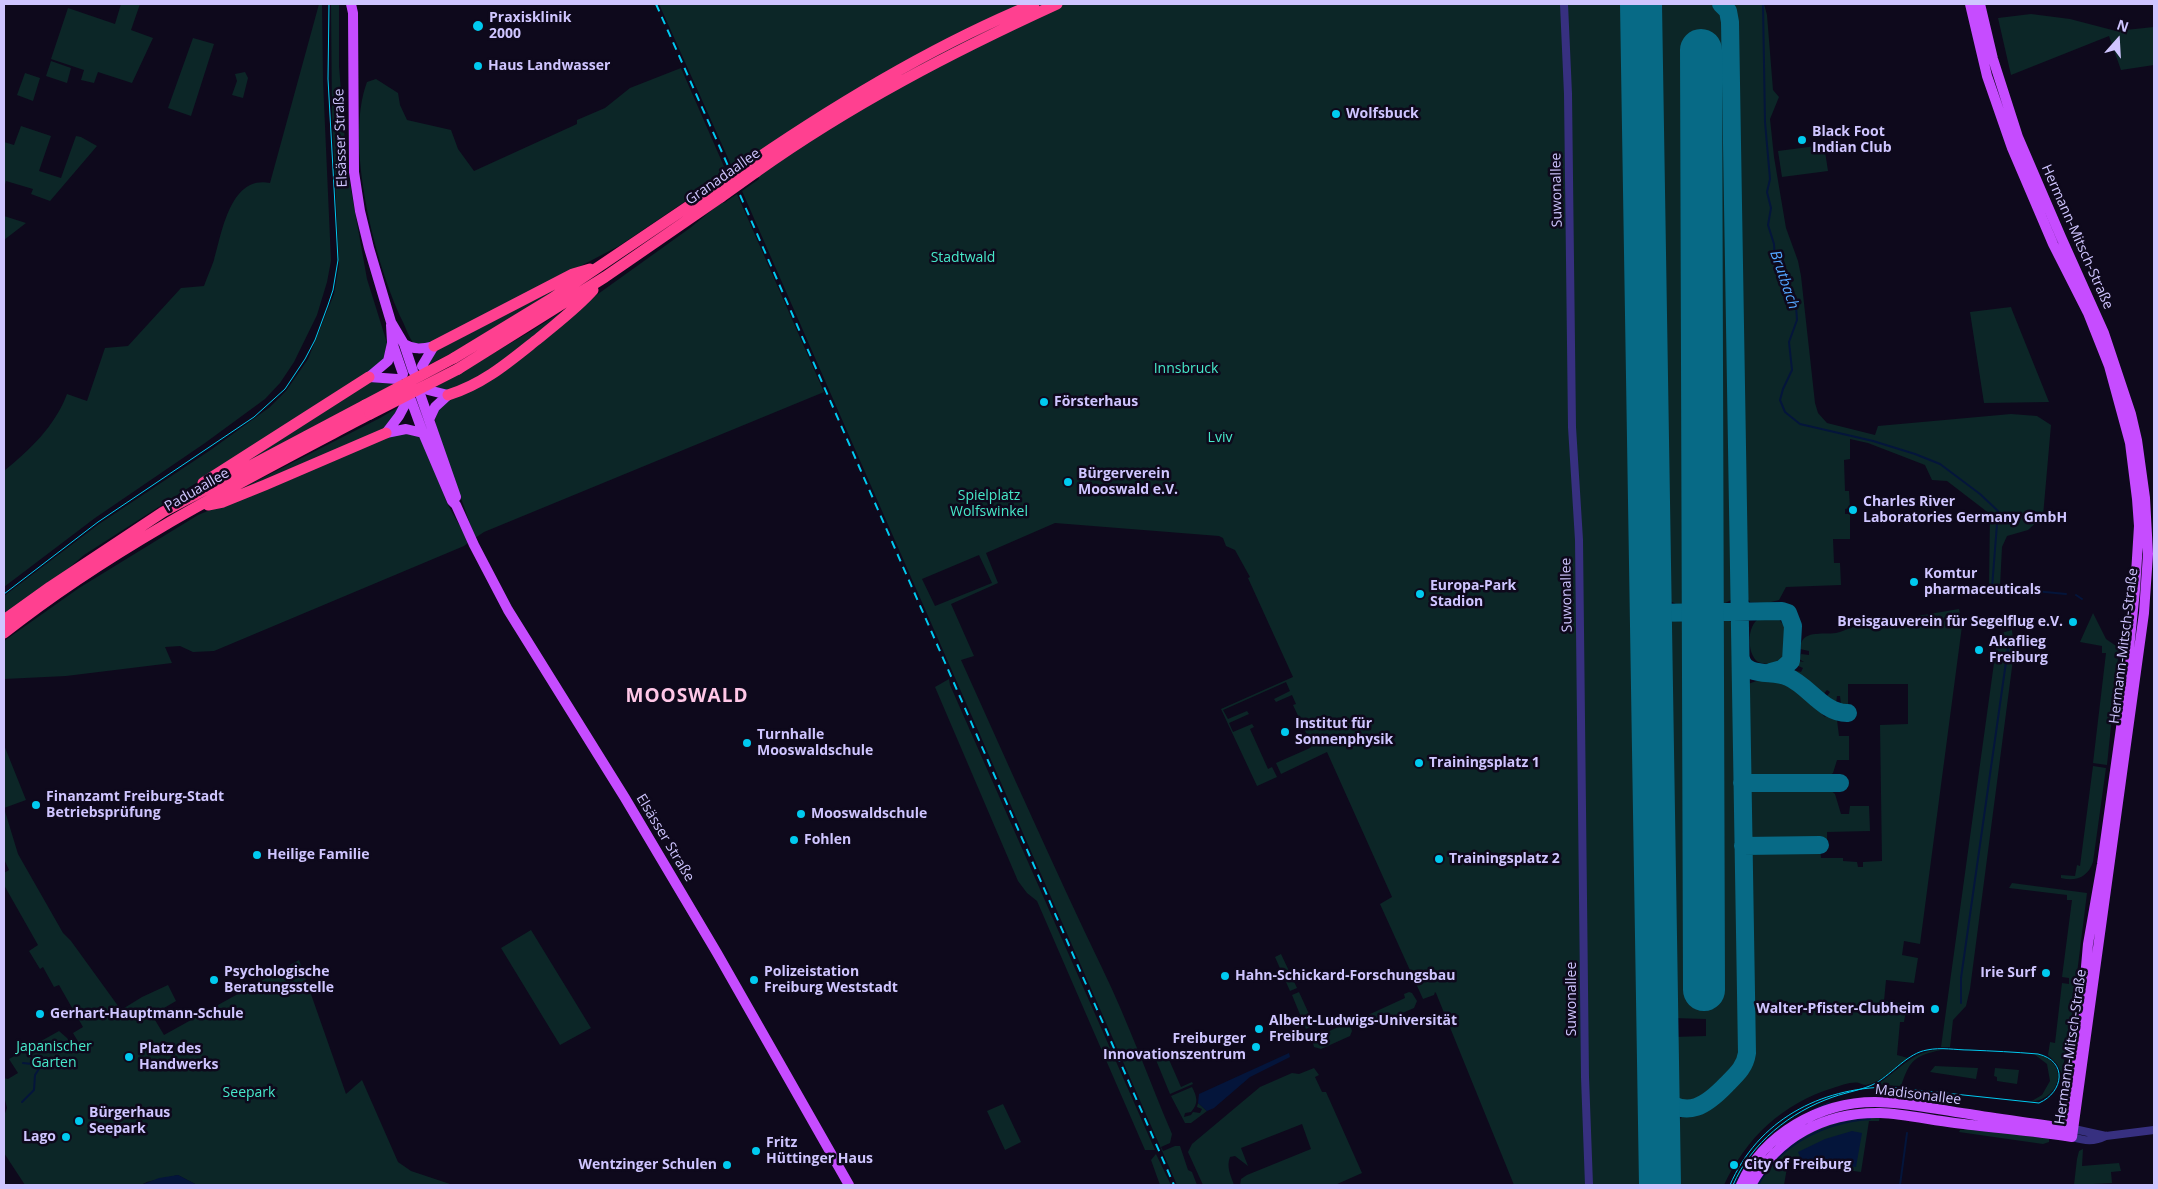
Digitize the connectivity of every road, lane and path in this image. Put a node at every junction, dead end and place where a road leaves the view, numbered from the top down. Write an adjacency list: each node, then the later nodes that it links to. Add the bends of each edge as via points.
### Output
1 (1034, 4): 10 (highway, Granadaallee, via 881,80 829,111)
2 (1057, 4): 10 (highway, Granadaallee, via 888,88 787,151)
3 (1564, 4): 36 (street, Suwonallee, via 1572,427 1579,540)
4 (351, 7): 7 (main road); 9 (main road, Elsässer Straße)
5 (1971, 8): 6 (main road); 11 (main road, Hermann-Mitsch-Straße, via 1992,90)
6 (1981, 8): 11 (main road, Hermann-Mitsch-Straße)
7 (360, 22)
8 (360, 52): 9 (main road)
9 (353, 65): 15 (main road, Elsässer Straße, via 354,172 369,248)
10 (754, 167): 12 (highway, Granadaallee, bridge)
11 (2026, 169): 34 (main road, Hermann-Mitsch-Straße, via 2115,359 2137,440 2148,554 2144,613)
12 (719, 192): 13 (highway, Granadaallee); 14 (highway, Granadaallee)
13 (603, 265): 18 (highway, via 573,274); 19 (highway, Granadaallee)
14 (605, 277): 19 (highway, Granadaallee); 23 (highway, via 581,303 495,373 477,384)
15 (391, 322): 16 (main road, Elsässer Straße); 17 (main road, Elsässer Straße)
16 (392, 342): 21 (main road, via 388,361); 22 (main road, Elsässer Straße)
17 (404, 344): 18 (main road, via 414,349); 22 (main road, Elsässer Straße)
18 (434, 346): 20 (main road)
19 (456, 363): 22 (highway, Granadaallee, bridge)
20 (422, 366)
21 (369, 376): 22 (main road); 30 (highway)
22 (412, 389): 23 (main road); 24 (highway, Paduaallee, bridge); 25 (main road, Elsässer Straße); 26 (main road, via 399,416); 27 (main road, Elsässer Straße)
23 (448, 394): 25 (main road, via 435,407)
24 (367, 410): 29 (highway, Paduaallee); 30 (highway, Paduaallee)
25 (429, 420): 28 (main road, Elsässer Straße, via 457,499)
26 (386, 433): 27 (main road, via 406,429); 29 (highway, via 223,502)
27 (423, 433): 28 (main road, Elsässer Straße)
28 (456, 505): 35 (main road, Elsässer Straße, via 508,610 717,953)
29 (194, 508): 32 (highway, Paduaallee, via 97,568)
30 (163, 512): 31 (highway, Paduaallee)
31 (4, 620)
32 (4, 633)
33 (2154, 1130): 34 (street, via 2106,1136 2098,1140 2081,1140)
34 (2069, 1133): 37 (main road, Madisonallee, via 1887,1102 1850,1104 1820,1112 1786,1131 1761,1154); 38 (main road, Madisonallee, via 1883,1114 1848,1115 1815,1126 1789,1140 1766,1161)
35 (849, 1185)
36 (1589, 1185)
37 (1740, 1185)
38 (1751, 1185)

